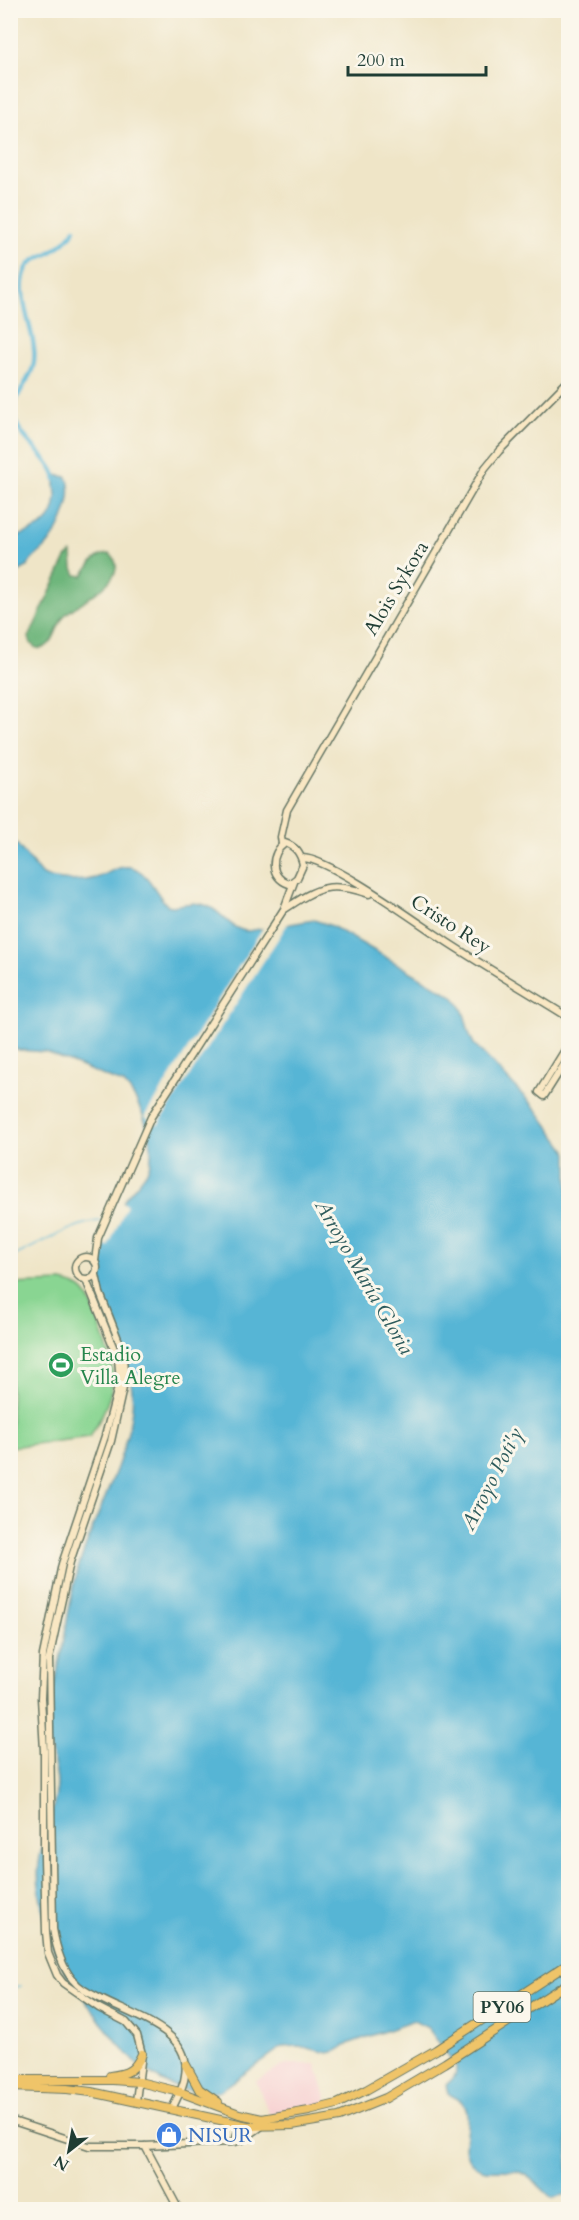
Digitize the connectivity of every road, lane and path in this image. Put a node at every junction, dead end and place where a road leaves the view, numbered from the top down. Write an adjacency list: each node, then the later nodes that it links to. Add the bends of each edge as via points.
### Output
1 (568, 381): 2 (street, Alois Sykora, via 485,468 287,810 281,837)
2 (285, 843): 3 (street); 6 (street, via 273,861 274,870)
3 (302, 858): 4 (street, Cristo Rey); 5 (street)
4 (314, 861): 5 (street); 9 (street, Cristo Rey)
5 (302, 868): 7 (street)
6 (283, 881): 7 (street); 8 (street)
7 (294, 882): 8 (street)
8 (287, 896): 10 (street)
9 (378, 896): 10 (street, via 355,889 322,888); 11 (street, Cristo Rey)
10 (284, 909): 14 (street, via 151,1118)
11 (568, 1017)
12 (568, 1045): 13 (street, via 539,1092 544,1096)
13 (568, 1058)
14 (98, 1238): 15 (street); 16 (street)
15 (85, 1257): 16 (street); 18 (street, via 78,1260 75,1269 77,1276)
16 (95, 1261): 17 (street)
17 (96, 1275): 18 (street); 22 (street, via 122,1349 125,1379 111,1441 70,1562 49,1659 53,1929 66,1971 82,1989 164,2030 177,2042)
18 (86, 1280): 21 (street, via 118,1359 120,1380 62,1564 43,1655 48,1953 57,1975 71,1989 126,2022 137,2035)
19 (568, 1965): 32 (highway, PY06, via 366,2090 337,2104)
20 (568, 1983): 32 (highway, PY06, via 386,2098 353,2113 308,2123)
21 (142, 2054): 24 (highway, via 135,2068 123,2075); 25 (street)
22 (186, 2065): 27 (street); 30 (highway, via 199,2089)
23 (10, 2080): 24 (highway, PY06)
24 (75, 2081): 25 (highway, PY06)
25 (139, 2082): 27 (highway, PY06); 28 (street)
26 (10, 2087): 28 (highway, via 67,2089)
27 (180, 2092): 29 (street); 30 (highway, PY06)
28 (136, 2101): 29 (highway)
29 (172, 2109): 33 (highway)
30 (232, 2111): 32 (highway, PY06)
31 (10, 2120): 35 (street, via 89,2146)
32 (262, 2123): 33 (highway, via 244,2121); 34 (street)
33 (240, 2125): 34 (street)
34 (235, 2142): 35 (street)
35 (145, 2146): 36 (street)
36 (179, 2210)

